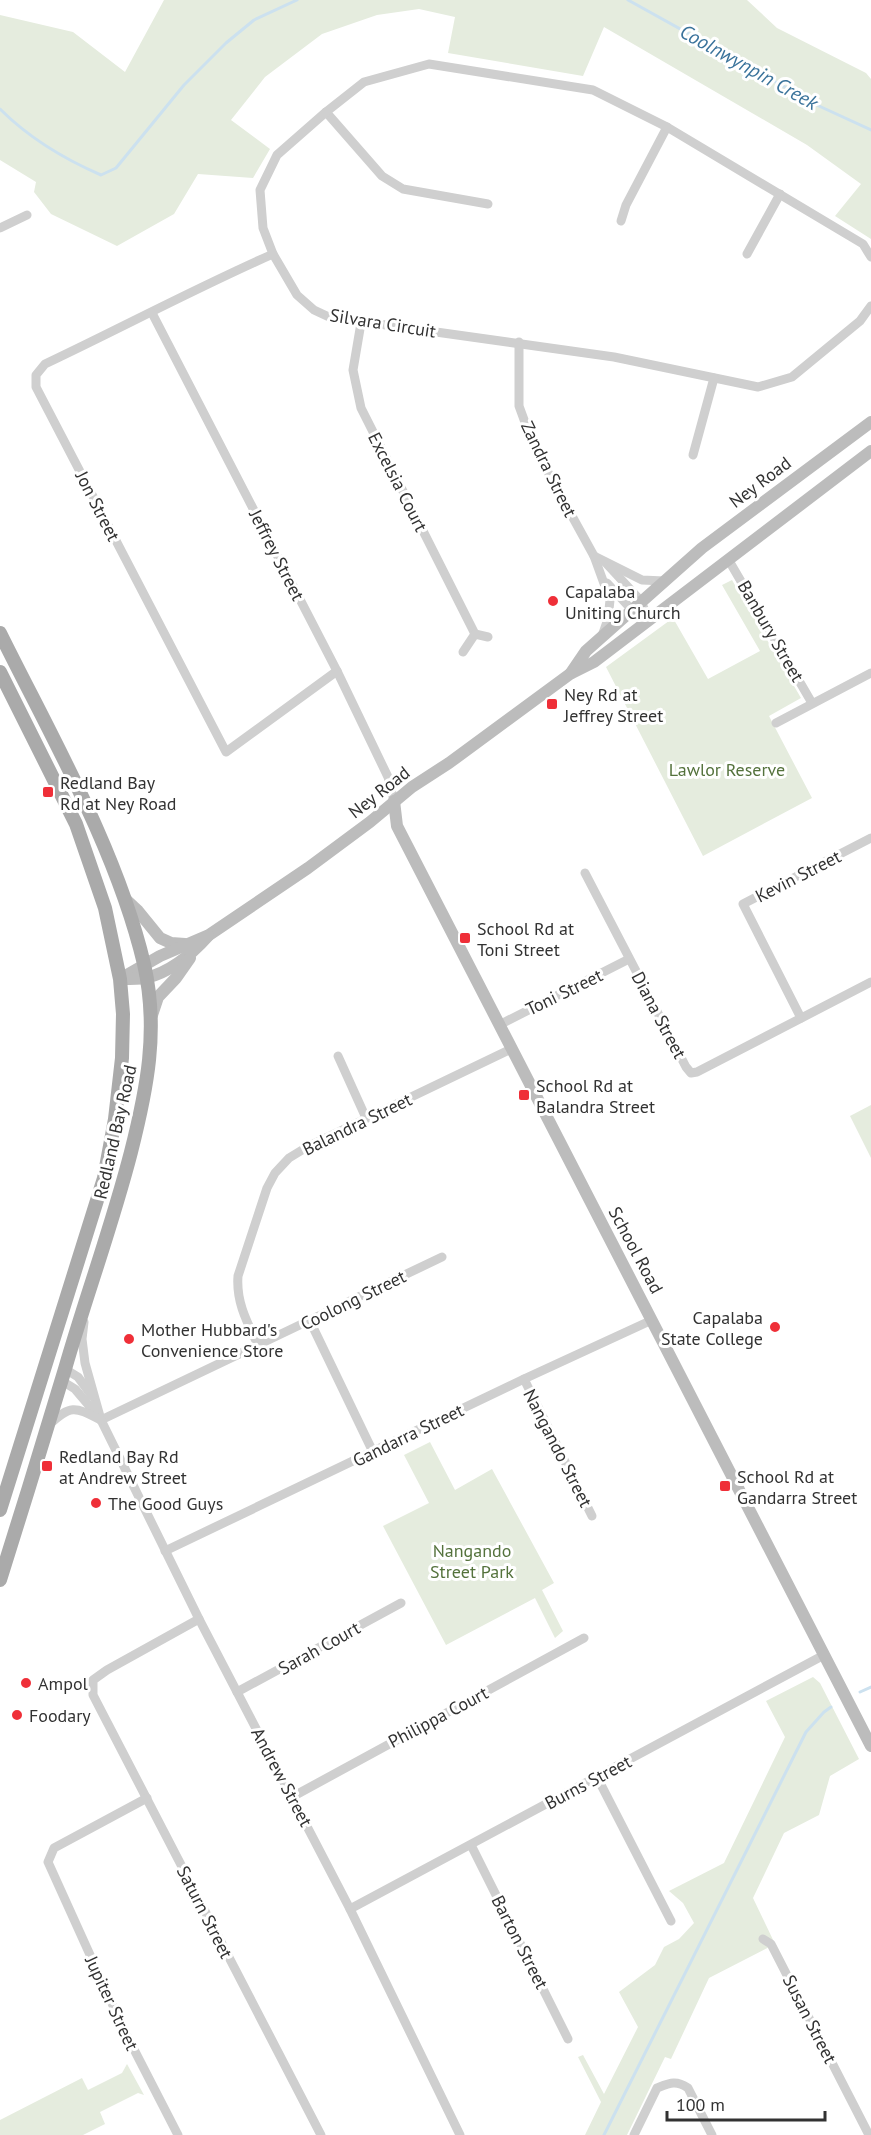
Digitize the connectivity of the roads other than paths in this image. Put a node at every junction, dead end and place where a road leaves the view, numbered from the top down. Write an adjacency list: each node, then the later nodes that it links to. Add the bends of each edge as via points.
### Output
1 (326, 112): 2 (street, Silvara Circuit, via 364,82 429,64 592,90); 4 (street, via 382,176 403,189); 8 (street, Silvara Circuit, via 277,155 260,190 263,228)
2 (667, 127): 3 (street, Silvara Circuit); 6 (street)
3 (780, 194): 9 (street); 10 (street, Silvara Circuit, via 863,244)
4 (488, 204)
5 (27, 215): 7 (street)
6 (621, 221)
7 (0, 228)
8 (273, 254): 12 (street, Jon Street); 13 (street, Silvara Circuit, via 297,295 314,309 329,317)
9 (747, 254)
10 (871, 258)
11 (871, 306): 15 (street, Silvara Circuit, via 860,321 792,377 758,387)
12 (152, 313): 30 (street, Jeffrey Street); 30 (street, Jon Street, via 45,364 36,375 36,387 226,752)
13 (361, 323): 14 (street, Silvara Circuit); 26 (street, Excelsia Court, via 353,370 361,408)
14 (519, 342): 15 (street, Silvara Circuit); 19 (street, Zandra Street, via 519,406 534,447)
15 (714, 378): 18 (street)
16 (871, 422): 22 (main road, Ney Road, via 702,548)
17 (871, 451): 20 (main road, Ney Road)
18 (693, 455)
19 (599, 558): 21 (street, Zandra Street, via 597,567); 22 (street, via 642,580); 23 (street, Zandra Street)
20 (729, 559): 24 (main road, Ney Road); 34 (street, Banbury Street)
21 (603, 579): 23 (street, Zandra Street); 27 (street, Zandra Street, via 610,600)
22 (664, 581): 23 (main road, Ney Road)
23 (636, 606): 24 (street, Zandra Street); 27 (main road, Ney Road)
24 (648, 619): 33 (main road, Ney Road, via 594,662)
25 (0, 633): 39 (main road, Redland Bay Road, via 89,813)
26 (475, 634): 28 (street); 29 (street)
27 (602, 636): 33 (main road, Ney Road)
28 (488, 637)
29 (463, 652)
30 (337, 671): 36 (street, Jeffrey Street, via 388,777)
31 (0, 672): 43 (main road, Redland Bay Road, via 76,824 105,908)
32 (871, 673): 34 (street)
33 (570, 674): 36 (main road, Ney Road)
34 (812, 703): 35 (street)
35 (777, 723)
36 (393, 801): 40 (main road, Ney Road, via 308,868); 47 (main road, School Road, via 397,826)
37 (871, 838): 46 (street, Kevin Street, via 743,904)
38 (585, 873): 41 (street, Diana Street)
39 (123, 897): 40 (main road, via 160,938); 42 (main road, Redland Bay Road)
40 (189, 948): 42 (main road, Ney Road); 45 (main road, via 176,978 158,997)
41 (629, 959): 46 (street, Diana Street, via 691,1073); 47 (street, Toni Street)
42 (145, 971): 43 (main road, Ney Road); 45 (main road, Redland Bay Road)
43 (120, 979): 56 (main road, Redland Bay Road, via 122,1058 106,1168)
44 (871, 982): 46 (street, Diana Street)
45 (151, 1017): 52 (main road, Redland Bay Road, via 144,1100)
46 (801, 1018)
47 (499, 1025): 48 (main road, School Road)
48 (511, 1049): 50 (street, Balandra Street); 53 (main road, School Road)
49 (338, 1056): 50 (street)
50 (366, 1118): 55 (street, Balandra Street, via 289,1158 267,1188 237,1290)
51 (442, 1257): 54 (street, Coolong Street)
52 (85, 1308): 57 (main road, Redland Bay Road); 59 (street, Andrew Street, via 82,1339)
53 (652, 1320): 58 (street, Gandarra Street); 70 (main road, School Road)
54 (310, 1322): 55 (street, Coolong Street); 62 (street)
55 (258, 1345): 60 (street, Coolong Street)
56 (44, 1367): 57 (main road); 63 (main road, Redland Bay Road)
57 (63, 1375): 59 (street, Andrew Street, via 78,1377); 60 (street, Andrew Street); 61 (main road, Redland Bay Road)
58 (524, 1379): 62 (street, Gandarra Street); 64 (street, Nangando Street)
59 (95, 1400): 60 (street, Andrew Street)
60 (101, 1420): 61 (street, via 75,1408 68,1409); 65 (street, Andrew Street)
61 (48, 1426): 66 (main road, Redland Bay Road)
62 (373, 1452): 65 (street, Gandarra Street)
63 (0, 1510)
64 (592, 1516)
65 (165, 1551): 68 (street, Andrew Street)
66 (0, 1580)
67 (401, 1603): 71 (street, Sarah Court)
68 (199, 1619): 71 (street, Andrew Street); 75 (street, Saturn Street, via 93,1680 93,1695)
69 (584, 1638): 74 (street, Philippa Court)
70 (824, 1655): 72 (main road, School Road); 73 (street, Burns Street)
71 (237, 1692): 74 (street, Andrew Street)
72 (871, 1746)
73 (597, 1777): 76 (street, Burns Street); 78 (street)
74 (292, 1797): 77 (street, Andrew Street)
75 (147, 1798): 81 (street, Jupiter Street, via 54,1848 48,1862 124,2030); 82 (street, Saturn Street)
76 (471, 1845): 77 (street, Burns Street); 80 (street, Barton Street)
77 (350, 1909): 83 (street, Andrew Street)
78 (671, 1921)
79 (763, 1939): 86 (street, Susan Street, via 771,1944)
80 (568, 2039)
81 (178, 2135)
82 (321, 2135)
83 (460, 2135)
84 (634, 2135): 85 (street, via 657,2088 673,2081 688,2088)
85 (712, 2135)
86 (869, 2135)

